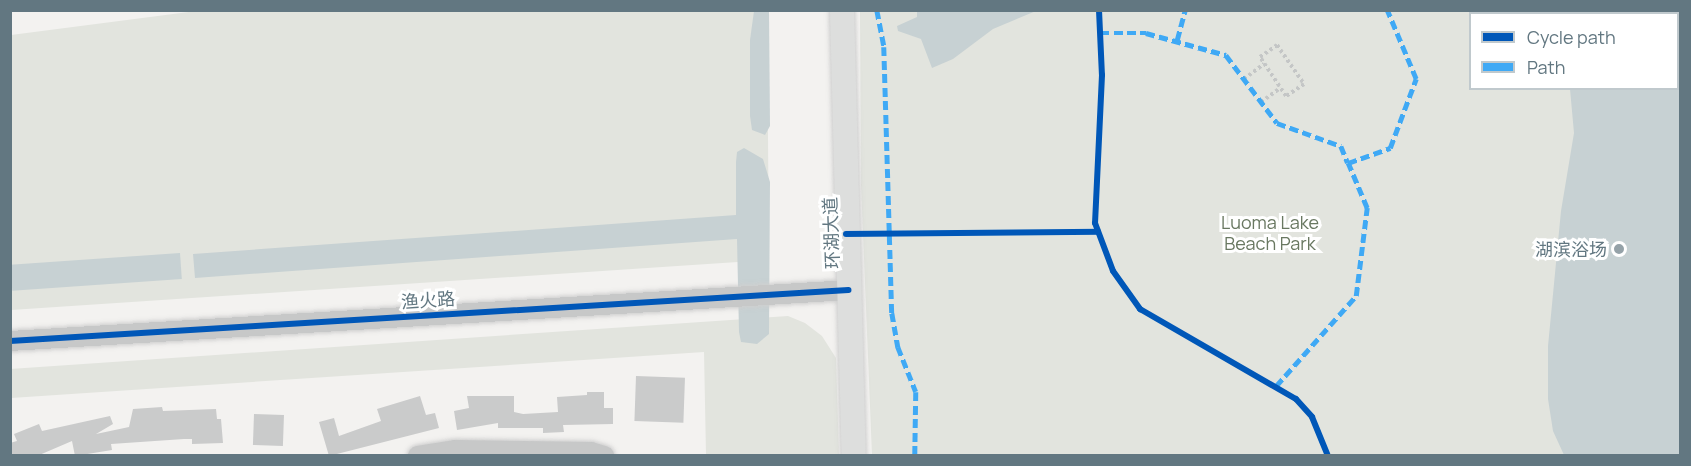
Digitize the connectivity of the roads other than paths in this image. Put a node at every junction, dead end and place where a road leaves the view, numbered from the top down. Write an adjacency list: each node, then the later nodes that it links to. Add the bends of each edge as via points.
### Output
1 (842, 10): 2 (main road, 环湖大道)
2 (848, 290): 3 (street, 渔火路); 6 (main road, 环湖大道)
3 (10, 341)
4 (418, 456): 5 (street, via 466,450 591,452)
5 (604, 456)
6 (854, 456)

